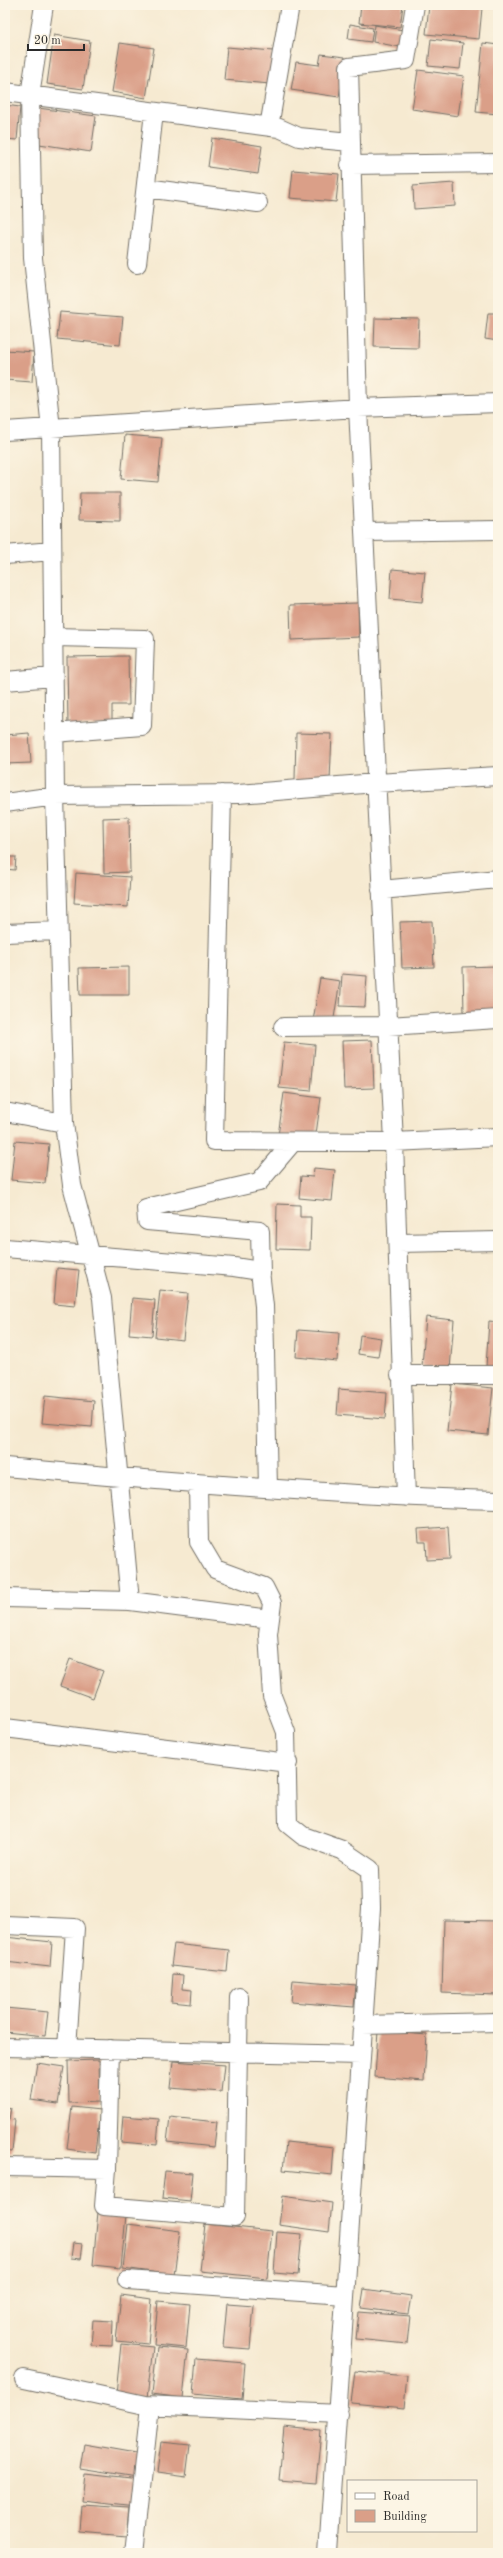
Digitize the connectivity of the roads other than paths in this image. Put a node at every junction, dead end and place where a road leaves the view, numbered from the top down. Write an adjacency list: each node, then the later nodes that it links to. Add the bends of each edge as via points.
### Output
1 (44, 5): 5 (street)
2 (290, 5): 7 (street)
3 (415, 5): 8 (street, via 406,60 350,67)
4 (5, 92): 5 (street)
5 (30, 95): 6 (street); 16 (street, via 33,258)
6 (154, 112): 7 (street); 11 (street)
7 (269, 127): 8 (street, via 279,128 299,137)
8 (350, 142): 10 (street)
9 (498, 163): 10 (street)
10 (350, 165): 15 (street)
11 (146, 188): 12 (street); 13 (street)
12 (258, 203)
13 (137, 264)
14 (498, 403): 15 (street)
15 (358, 408): 16 (street); 19 (street)
16 (51, 430): 17 (street); 20 (street)
17 (5, 431)
18 (498, 530): 19 (street)
19 (364, 532): 27 (street)
20 (52, 552): 21 (street); 22 (street)
21 (5, 556)
22 (53, 637): 23 (street); 25 (street, via 145,639 142,726)
23 (53, 677): 24 (street); 25 (street)
24 (5, 681)
25 (54, 733): 29 (street)
26 (498, 776): 27 (street)
27 (376, 783): 28 (street); 32 (street)
28 (222, 794): 29 (street); 41 (street, via 214,1141)
29 (54, 796): 30 (street); 33 (street)
30 (5, 803)
31 (498, 879): 32 (street)
32 (381, 890): 36 (street)
33 (58, 931): 34 (street); 39 (street)
34 (5, 933)
35 (498, 1019): 36 (street)
36 (388, 1026): 37 (street); 42 (street)
37 (283, 1027)
38 (5, 1112): 39 (street)
39 (64, 1123): 46 (street, via 72,1185)
40 (498, 1137): 42 (street)
41 (293, 1142): 42 (street); 47 (street, via 259,1182 146,1208 147,1221 260,1230)
42 (394, 1142): 44 (street)
43 (498, 1241): 44 (street)
44 (398, 1243): 48 (street)
45 (5, 1248): 46 (street)
46 (90, 1254): 47 (street, via 234,1267 260,1271); 51 (street, via 102,1298)
47 (262, 1275): 53 (street)
48 (400, 1375): 49 (street); 54 (street)
49 (498, 1375)
50 (5, 1467): 51 (street)
51 (120, 1478): 52 (street); 57 (street)
52 (198, 1483): 53 (street); 58 (street, via 199,1542 215,1569 264,1588 272,1603)
53 (268, 1488): 54 (street)
54 (406, 1497): 55 (street)
55 (498, 1500)
56 (5, 1598): 57 (street)
57 (130, 1601): 58 (street)
58 (270, 1620): 60 (street, via 268,1666 272,1696 286,1732)
59 (5, 1728): 60 (street)
60 (288, 1763): 64 (street, via 288,1824 303,1836 342,1850 370,1869 371,1908)
61 (5, 1925): 66 (street, via 75,1928)
62 (239, 1997): 68 (street)
63 (498, 2022): 64 (street)
64 (362, 2025): 69 (street)
65 (5, 2047): 66 (street)
66 (68, 2048): 67 (street)
67 (110, 2049): 68 (street); 71 (street)
68 (238, 2051): 69 (street); 71 (street, via 235,2217 104,2206)
69 (361, 2055): 73 (street)
70 (5, 2167): 71 (street)
71 (107, 2169)
72 (127, 2280): 73 (street)
73 (345, 2295): 76 (street)
74 (24, 2379): 75 (street)
75 (150, 2406): 76 (street); 77 (street)
76 (339, 2414): 78 (street)
77 (134, 2553)
78 (328, 2553)

